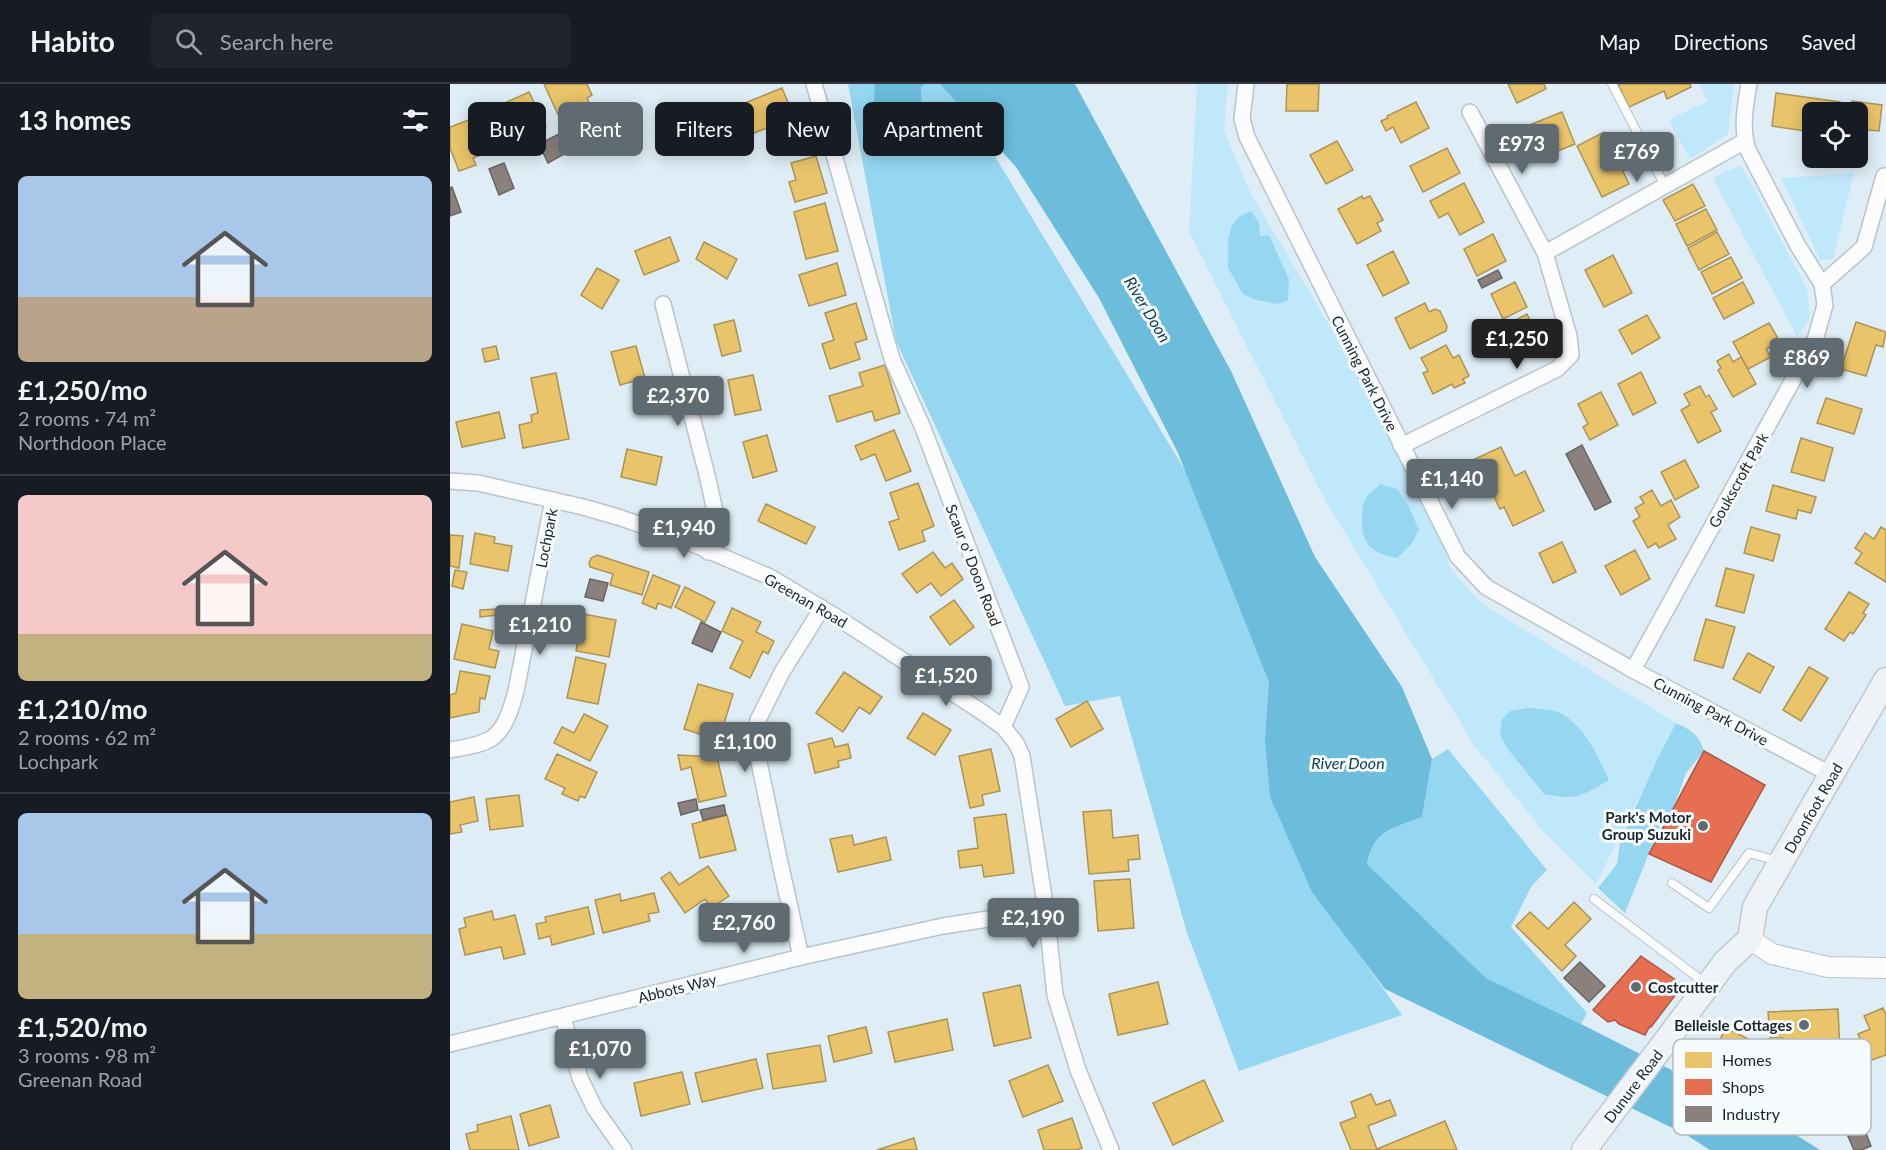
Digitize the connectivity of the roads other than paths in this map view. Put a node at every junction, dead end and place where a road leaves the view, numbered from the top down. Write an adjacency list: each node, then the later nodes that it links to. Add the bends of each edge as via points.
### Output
1 (814, 84): 19 (street, Scaur o' Doon Road, via 892,359 1021,687)
2 (1246, 84): 12 (street, Cunning Park Drive, via 1242,120 1247,137)
3 (1612, 84): 8 (lane)
4 (1749, 84): 6 (street, via 1743,118)
5 (1470, 112): 9 (street)
6 (1745, 141): 8 (street); 10 (street, via 1798,246)
7 (1885, 174): 10 (street, via 1864,247)
8 (1665, 186): 9 (street)
9 (1545, 253): 12 (street, via 1571,355 1557,369)
10 (1822, 284): 17 (street, Goukscroft Park, via 1825,305 1815,340)
11 (663, 304): 15 (street, via 717,520)
12 (1401, 446): 17 (street, Cunning Park Drive, via 1458,557 1486,587)
13 (450, 481): 14 (street, Greenan Road, via 478,483)
14 (553, 500): 15 (street, Greenan Road, via 618,517); 20 (street, Lochpark, via 509,716 493,738)
15 (708, 552): 16 (street, Greenan Road, via 770,577)
16 (822, 608): 19 (street, Greenan Road); 27 (street, via 758,720 756,743)
17 (1633, 670): 21 (street, Cunning Park Drive)
18 (1886, 680): 21 (main road, Doonfoot Road)
19 (1003, 727): 25 (street, via 1022,756)
20 (450, 750)
21 (1832, 775): 22 (main road, Doonfoot Road)
22 (1782, 862): 23 (lane, via 1749,852 1709,908); 26 (main road, Doonfoot Road, via 1755,907)
23 (1672, 884)
24 (1593, 899): 29 (lane)
25 (1046, 910): 27 (street, Abbots Way, via 943,926); 33 (street, via 1054,995 1078,1070)
26 (1750, 939): 28 (street, via 1772,954 1828,967); 29 (main road, Dunure Road)
27 (801, 957): 30 (street, Abbots Way)
28 (1886, 968)
29 (1708, 985): 34 (main road, Dunure Road)
30 (563, 1017): 31 (street, Abbots Way); 32 (street, via 580,1078)
31 (450, 1044)
32 (624, 1150)
33 (1111, 1150)
34 (1584, 1150)

